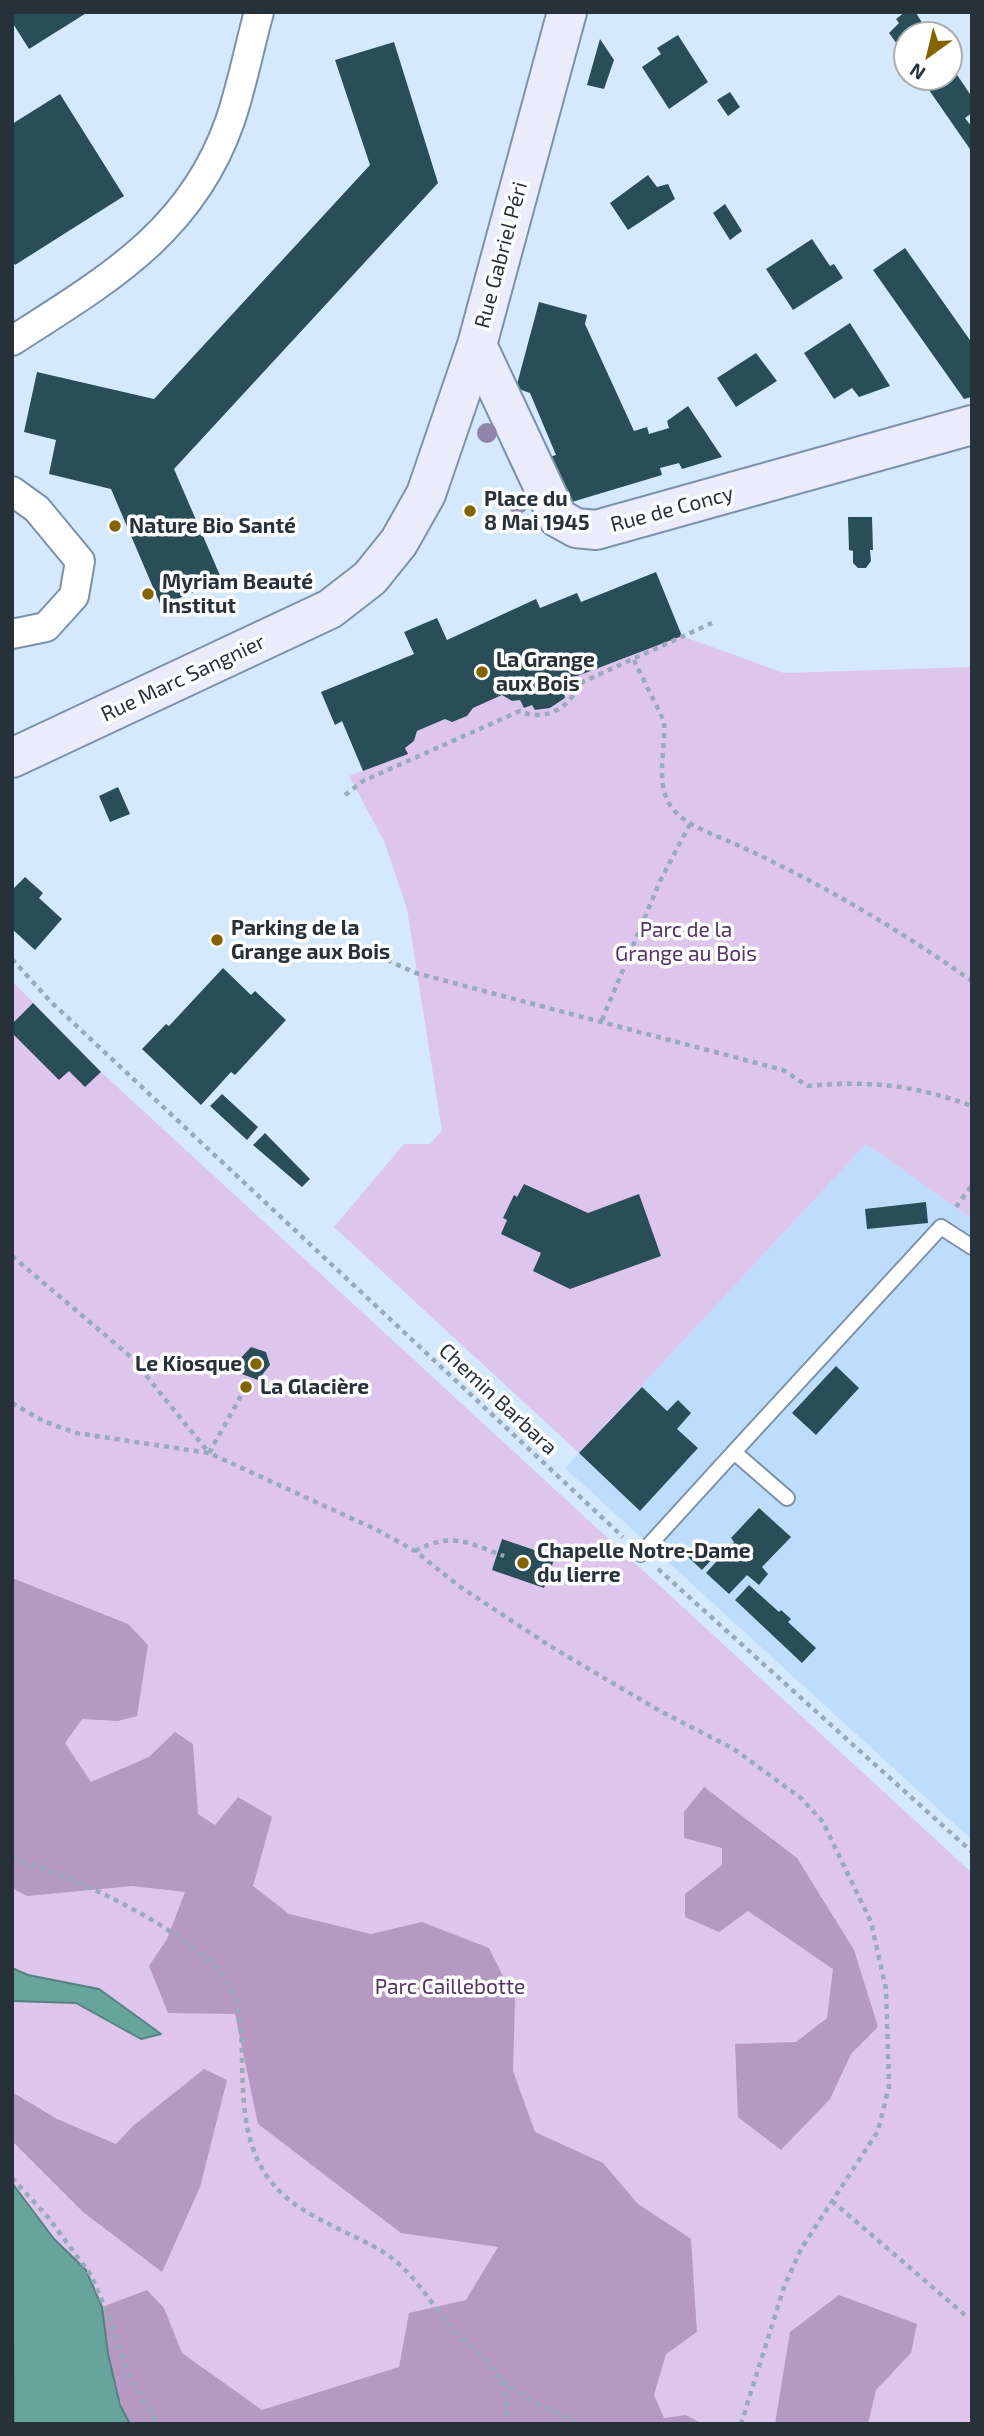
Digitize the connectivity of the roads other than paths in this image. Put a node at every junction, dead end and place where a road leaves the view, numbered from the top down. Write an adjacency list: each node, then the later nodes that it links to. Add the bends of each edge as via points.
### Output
1 (259, 12): 3 (street, via 230,121 195,192 147,248 107,280)
2 (567, 12): 4 (street, Rue Gabriel Péri)
3 (12, 341)
4 (477, 345): 5 (street, Rue de Concy, via 558,518 576,528 596,530); 7 (street, Rue Gabriel Péri)
5 (972, 425)
6 (12, 491): 8 (street, via 37,509 80,561 74,596 46,627)
7 (426, 494): 9 (street, Rue Marc Sangnier, via 399,542 370,578 330,609)
8 (12, 634)
9 (12, 758)
10 (972, 1247): 11 (lane, via 941,1227)
11 (734, 1452): 12 (lane); 13 (lane)
12 (788, 1498)
13 (641, 1554)

